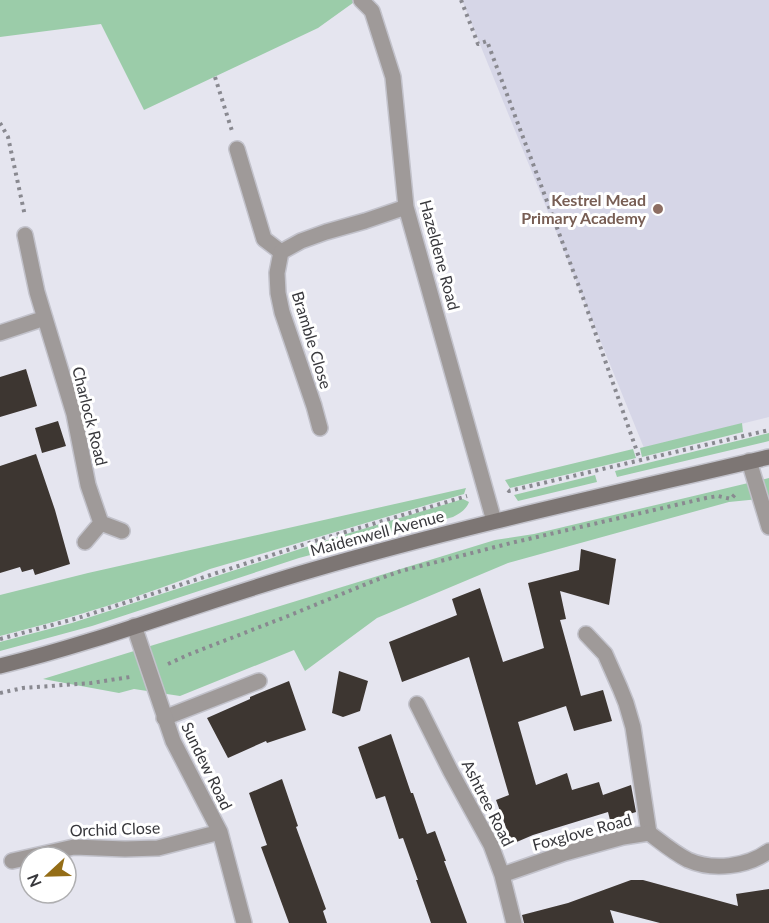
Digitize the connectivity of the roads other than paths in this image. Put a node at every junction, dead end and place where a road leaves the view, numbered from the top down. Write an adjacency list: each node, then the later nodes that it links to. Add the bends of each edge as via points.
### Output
1 (361, 0): 3 (street, Hazeldene Road, via 372,11 393,77)
2 (237, 149): 5 (street, via 264,239)
3 (406, 207): 5 (street, via 301,241); 11 (street, Hazeldene Road)
4 (25, 235): 6 (street, Charlock Road)
5 (281, 252): 8 (street, Bramble Close, via 277,273 282,312)
6 (45, 318): 7 (street); 12 (street, Charlock Road)
7 (0, 333)
8 (320, 428)
9 (769, 457): 10 (street, Maidenwell Avenue)
10 (749, 461): 11 (street, Maidenwell Avenue); 13 (street)
11 (494, 521): 16 (street, Maidenwell Avenue, via 310,570)
12 (101, 523): 14 (street); 15 (street)
13 (769, 527)
14 (122, 531)
15 (84, 542)
16 (134, 626): 18 (street, Maidenwell Avenue); 21 (street, Sundew Road)
17 (586, 634): 23 (street, via 605,654 626,703)
18 (0, 666)
19 (259, 681): 21 (street)
20 (417, 704): 26 (street, Ashtree Road, via 492,845)
21 (164, 717): 22 (street, Sundew Road)
22 (220, 832): 25 (street, Orchid Close, via 158,848 75,847); 27 (street, Sundew Road)
23 (649, 833): 24 (street, Foxglove Road, via 676,853 703,864 743,863); 26 (street, Foxglove Road, via 565,853)
24 (769, 851)
25 (12, 861)
26 (502, 875): 28 (street, Ashtree Road)
27 (244, 923)
28 (514, 923)

